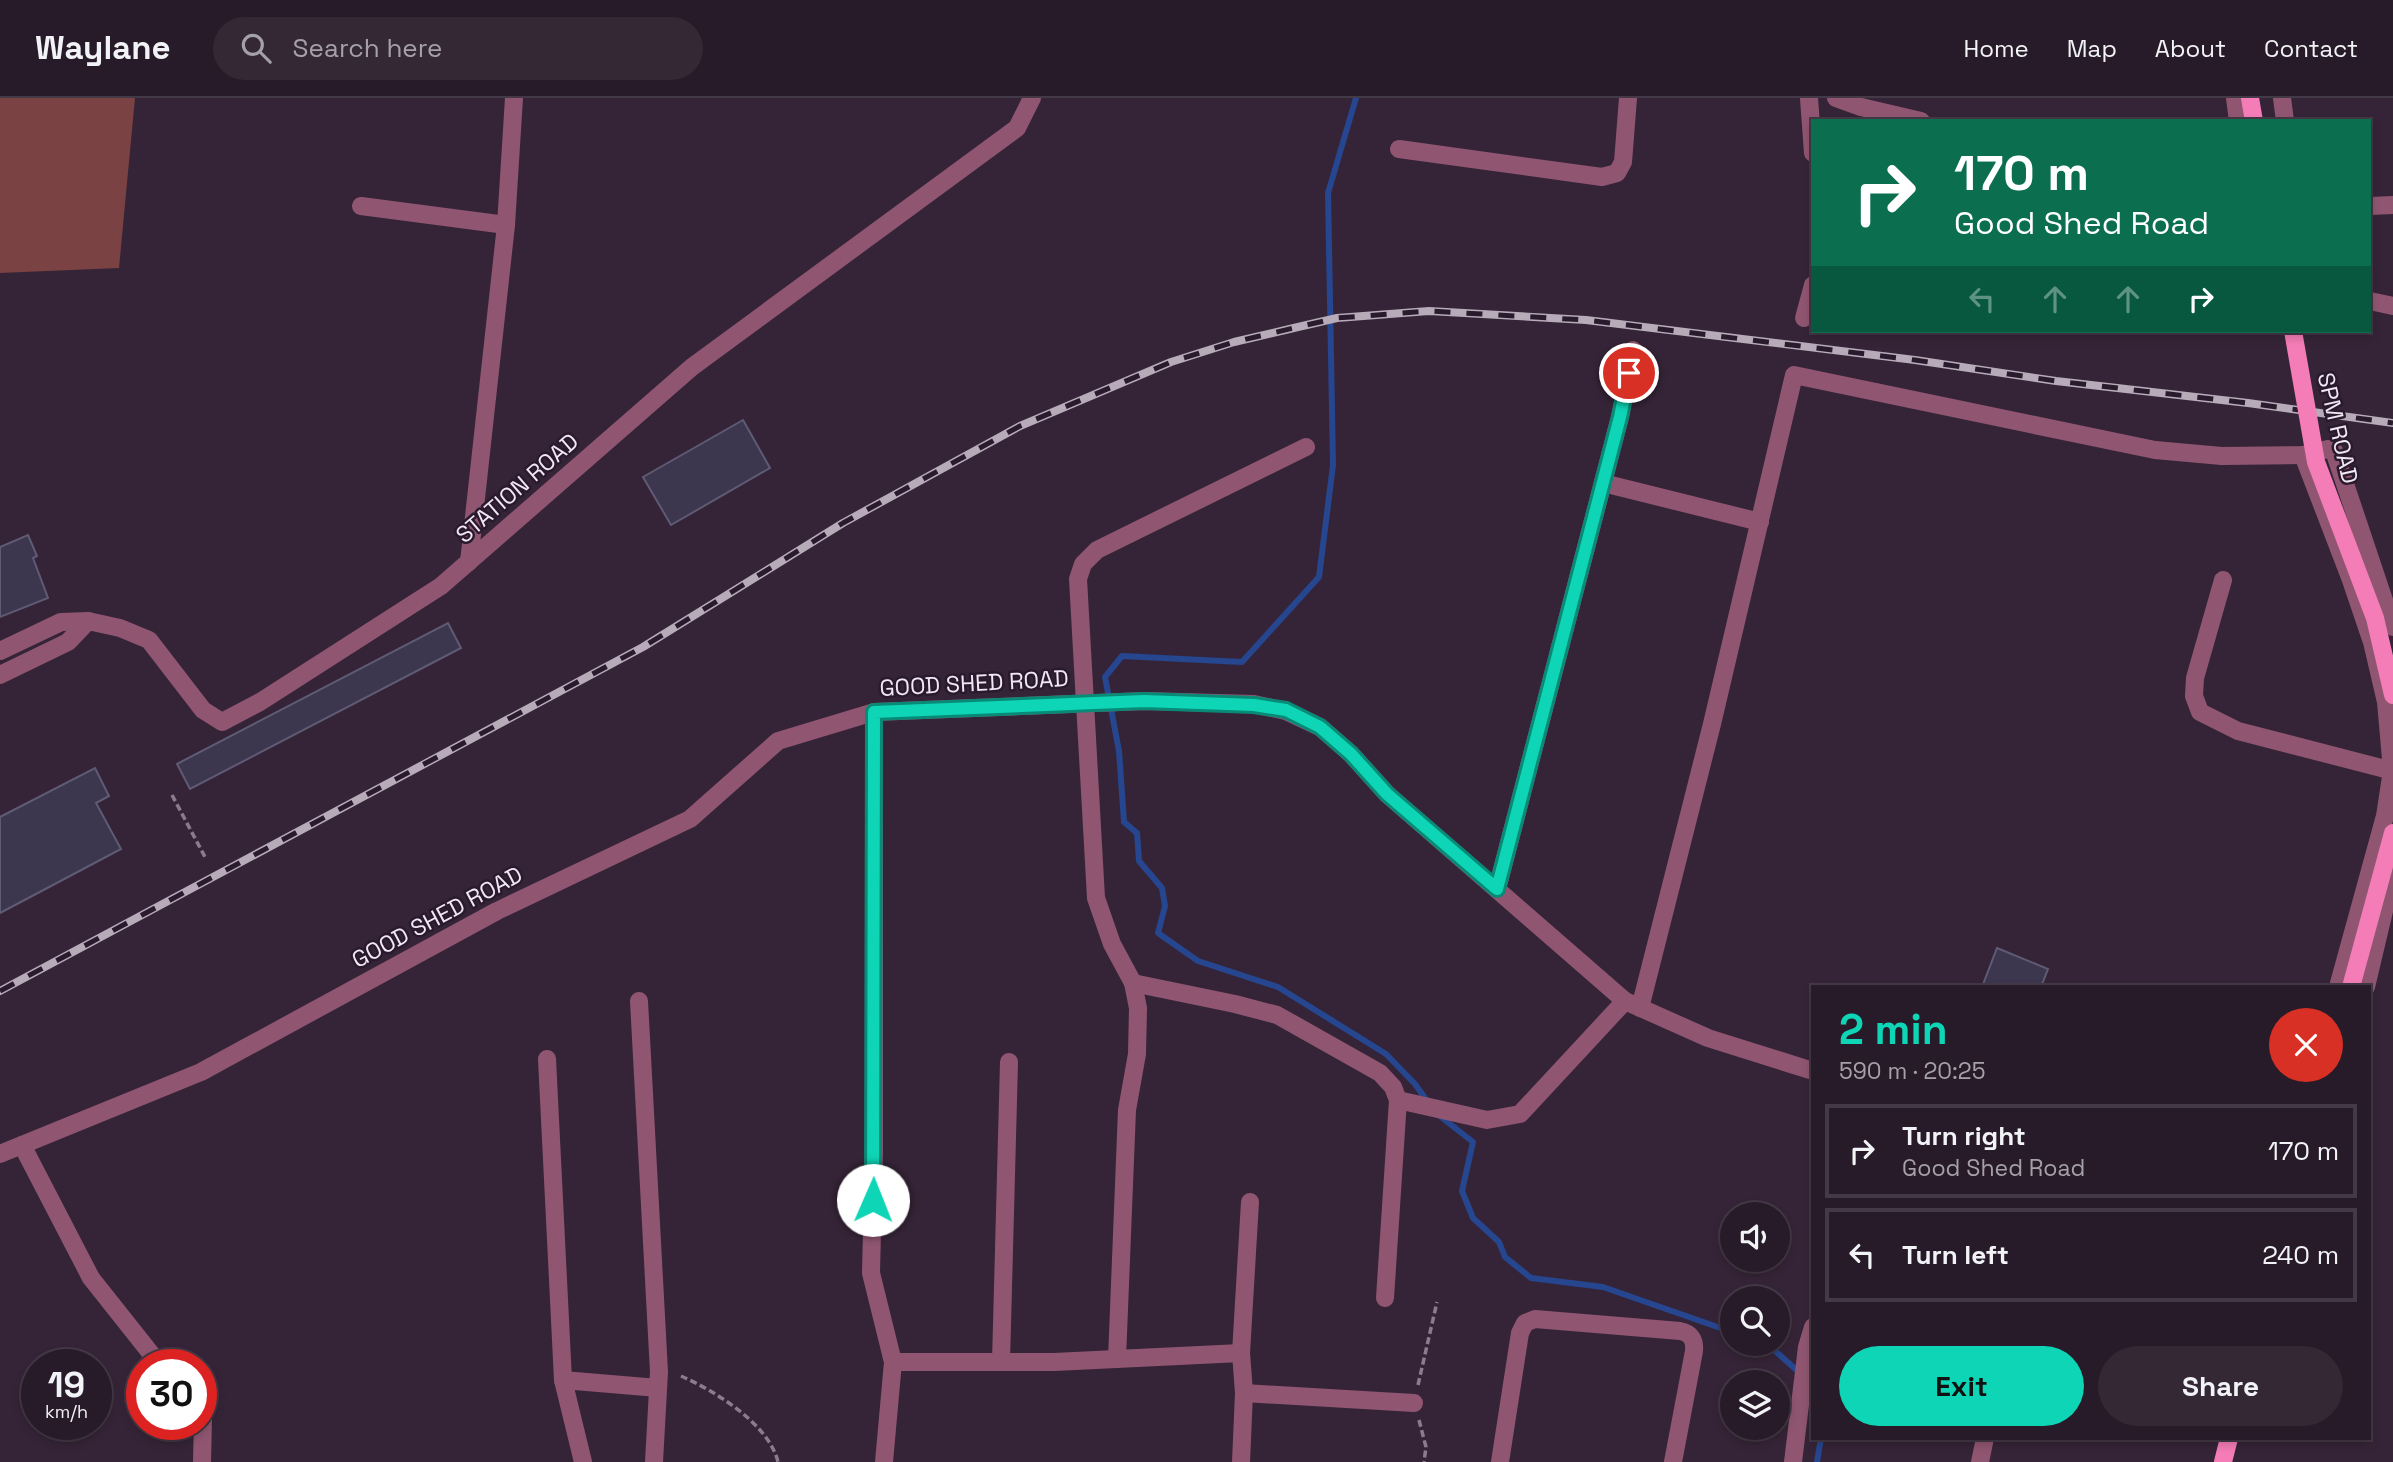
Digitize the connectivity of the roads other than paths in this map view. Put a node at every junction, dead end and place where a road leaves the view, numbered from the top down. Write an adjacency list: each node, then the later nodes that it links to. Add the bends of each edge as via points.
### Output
1 (514, 98): 18 (street)
2 (1032, 98): 29 (street, STATION ROAD, via 1017,128 692,367)
3 (1628, 98): 14 (street, via 1622,169 1602,177)
4 (1809, 98): 13 (street)
5 (1836, 98): 9 (street)
6 (2235, 98): 10 (street)
7 (2250, 98): 11 (main road)
8 (2282, 98): 12 (street)
9 (1912, 119)
10 (2238, 119)
11 (2254, 119)
12 (2285, 119)
13 (1811, 126)
14 (1399, 149)
15 (2393, 205): 17 (street)
16 (361, 206): 18 (street)
17 (2371, 206)
18 (506, 225): 29 (street)
19 (1811, 292): 22 (street)
20 (2371, 301): 21 (street)
21 (2393, 306)
22 (1804, 318)
23 (2293, 333): 36 (main road, SPM ROAD, bridge, via 2316,462 2375,618)
24 (1633, 350): 27 (street)
25 (1306, 447): 37 (street, via 1097,550 1083,564 1078,588)
26 (2303, 454): 28 (street, via 2222,456 2155,450 1794,375); 31 (street, via 2328,449 2338,457); 39 (street, via 2372,642 2386,702)
27 (1603, 483): 28 (street); 42 (street)
28 (1760, 522): 48 (street, via 1712,723)
29 (469, 562): 32 (street, STATION ROAD, via 441,586 222,722 203,710 149,640)
30 (2223, 580): 39 (street, via 2196,678 2194,696 2200,712 2238,731)
31 (2390, 608): 33 (street)
32 (88, 621): 34 (street, STATION ROAD, via 61,622); 35 (street, via 68,642)
33 (2393, 627)
34 (0, 652)
35 (0, 675)
36 (2393, 695)
37 (1093, 702): 38 (street, GOOD SHED ROAD); 42 (street, GOOD SHED ROAD, via 1254,705 1286,710 1320,727 1387,794); 43 (street, via 1097,898 1112,944)
38 (874, 712): 53 (street, GOOD SHED ROAD, via 778,741 690,819 497,911 201,1072); 61 (street, via 871,1273)
39 (2393, 771): 44 (street)
40 (2393, 833): 45 (main road)
41 (2393, 873): 46 (street)
42 (1497, 889): 48 (street, GOOD SHED ROAD)
43 (1133, 983): 52 (street, via 1277,1015 1380,1073 1394,1087); 60 (street, via 1138,1008 1137,1054 1127,1110)
44 (2340, 985)
45 (2352, 985)
46 (2366, 985)
47 (639, 1001): 64 (street)
48 (1633, 1004): 51 (street, GOOD SHED ROAD, via 1708,1038); 52 (street, via 1520,1114 1487,1121)
49 (547, 1059): 63 (street)
50 (1009, 1062): 62 (street)
51 (1811, 1070)
52 (1398, 1100): 56 (street)
53 (22, 1145): 54 (street, GOOD SHED ROAD); 58 (street, via 91,1278)
54 (0, 1154)
55 (1250, 1202): 59 (street)
56 (1385, 1298)
57 (1811, 1333): 77 (street)
58 (147, 1349)
59 (1241, 1353): 60 (street); 65 (street)
60 (1117, 1359): 62 (street)
61 (893, 1362): 62 (street); 73 (street)
62 (1001, 1362)
63 (563, 1380): 64 (street); 71 (street)
64 (658, 1388): 72 (street)
65 (1244, 1393): 66 (street); 74 (street)
66 (1414, 1403)
67 (202, 1440): 70 (street)
68 (1985, 1440): 78 (street)
69 (2228, 1440): 79 (main road)
70 (201, 1462)
71 (583, 1462)
72 (654, 1462)
73 (884, 1462)
74 (1241, 1462)
75 (1500, 1462): 76 (street, via 1520,1333 1525,1323 1535,1319 1680,1331 1692,1337 1694,1351)
76 (1673, 1462)
77 (1793, 1462)
78 (1980, 1462)
79 (2223, 1462)

